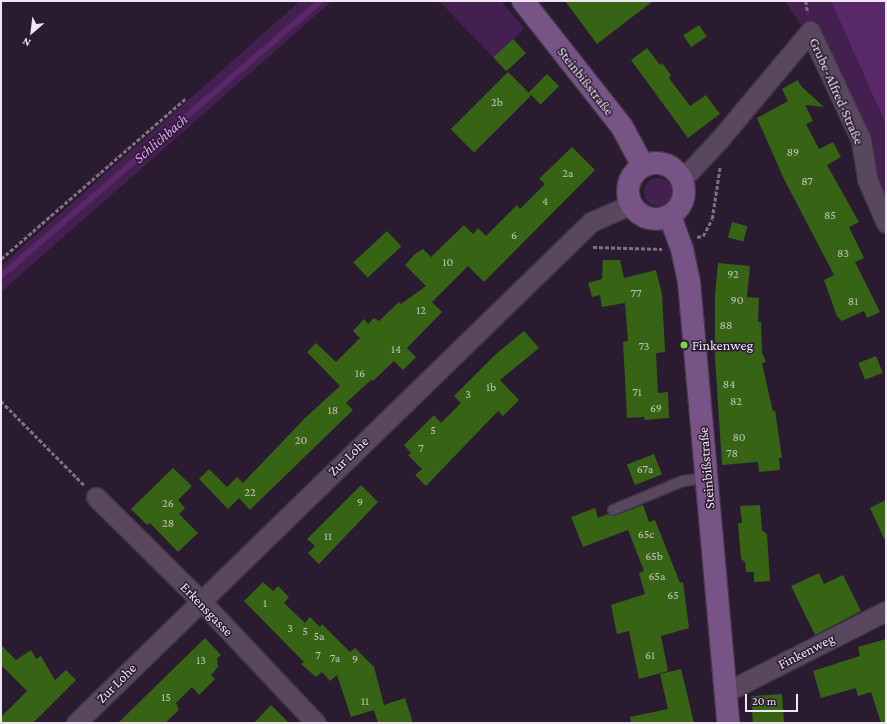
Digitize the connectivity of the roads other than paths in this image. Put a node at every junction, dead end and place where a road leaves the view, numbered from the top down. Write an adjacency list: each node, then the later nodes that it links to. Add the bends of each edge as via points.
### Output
1 (523, 1): 2 (street, Steinbißstraße, via 622,127)
2 (643, 166): 3 (street, via 662,163); 4 (street, via 629,183 628,194)
3 (679, 174): 5 (street, via 684,185 684,197 679,208); 6 (street, Grube-Alfred-Straße, via 690,171 709,151 810,31 861,140 867,179)
4 (632, 204): 5 (street, via 639,213 648,218); 10 (street, Zur Lohe, via 591,222)
5 (670, 216): 7 (street, Steinbißstraße, via 689,282)
6 (886, 223)
7 (707, 478): 9 (lane, via 683,481); 12 (street, Steinbißstraße)
8 (96, 497): 10 (street, Erkensgasse)
9 (612, 510)
10 (200, 600): 13 (street, Zur Lohe); 14 (street, Erkensgasse)
11 (886, 611): 12 (street, Finkenweg)
12 (726, 692): 15 (street, Steinbißstraße)
13 (76, 723)
14 (316, 723)
15 (728, 723)

